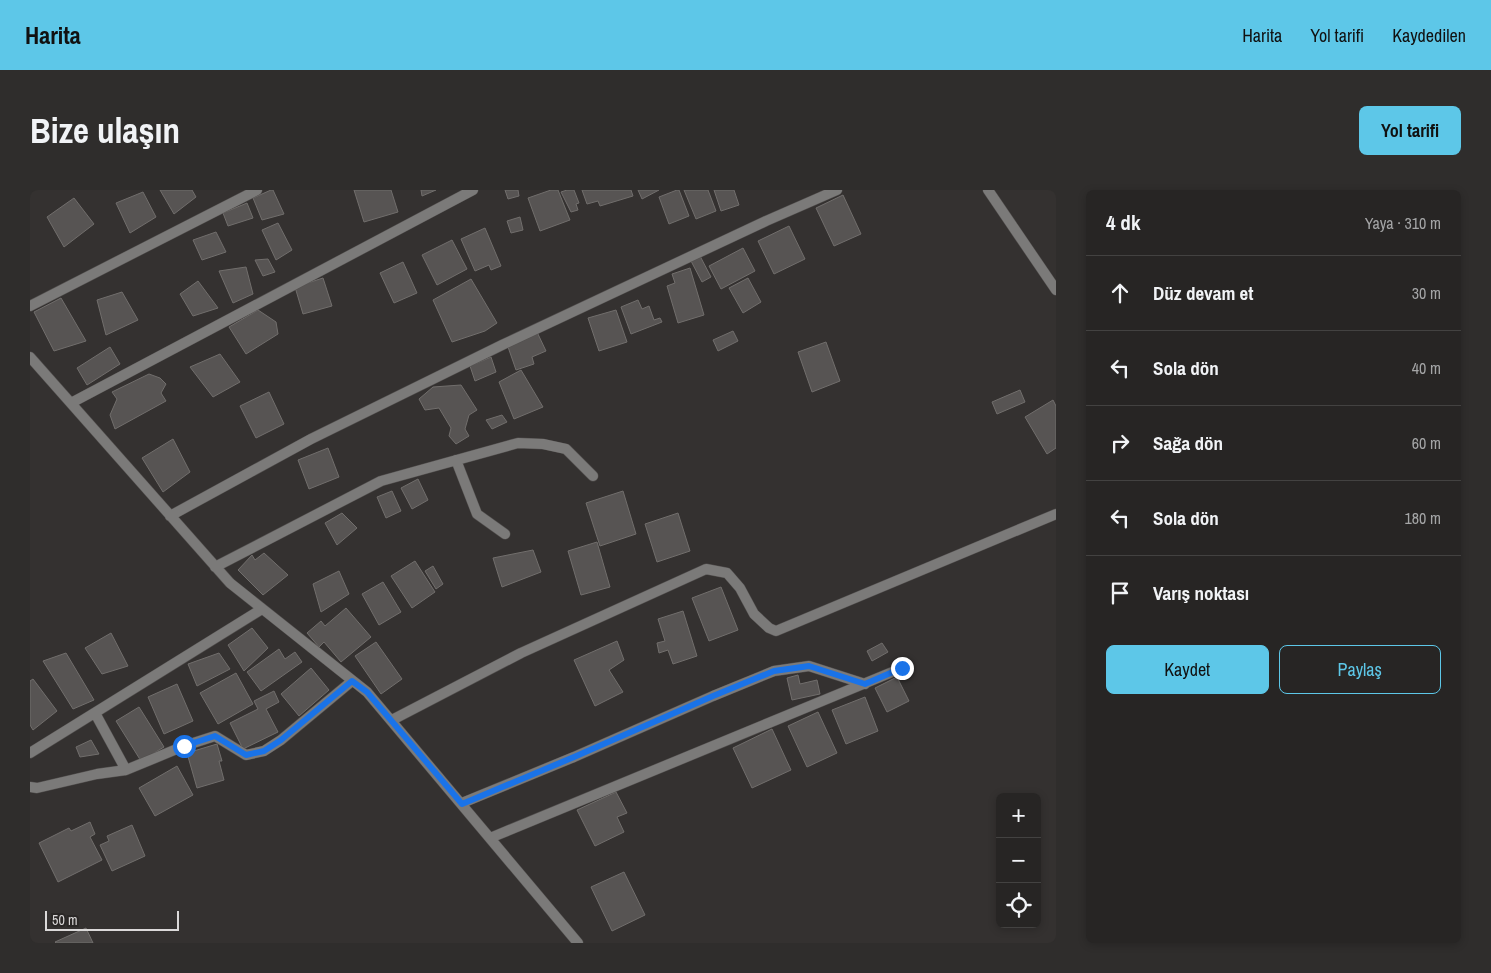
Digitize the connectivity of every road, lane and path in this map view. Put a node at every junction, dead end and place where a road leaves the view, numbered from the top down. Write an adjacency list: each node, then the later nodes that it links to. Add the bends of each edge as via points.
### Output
1 (257, 190): 6 (street)
2 (473, 190): 8 (street)
3 (837, 190): 12 (street, via 485,353 312,439)
4 (988, 190): 5 (street)
5 (1056, 290)
6 (30, 306)
7 (30, 357): 8 (street)
8 (71, 403): 12 (street)
9 (456, 460): 10 (street, via 518,443 543,444 566,449); 13 (street, via 477,514); 14 (street, via 381,481)
10 (593, 476)
11 (1056, 514): 20 (street, via 776,631 754,614 740,588 727,573 706,569 521,653)
12 (170, 516): 14 (street)
13 (505, 534)
14 (215, 567): 15 (street)
15 (262, 609): 17 (street); 19 (street)
16 (902, 668): 18 (street)
17 (352, 681): 20 (street, via 367,692); 22 (street, via 264,751 246,755 215,736)
18 (865, 684): 24 (street, via 809,666 774,671); 25 (street)
19 (95, 713): 21 (street); 22 (street)
20 (392, 720): 24 (street)
21 (30, 753)
22 (126, 770): 23 (street)
23 (30, 787)
24 (462, 804): 25 (street)
25 (490, 838): 26 (street)
26 (578, 943)

